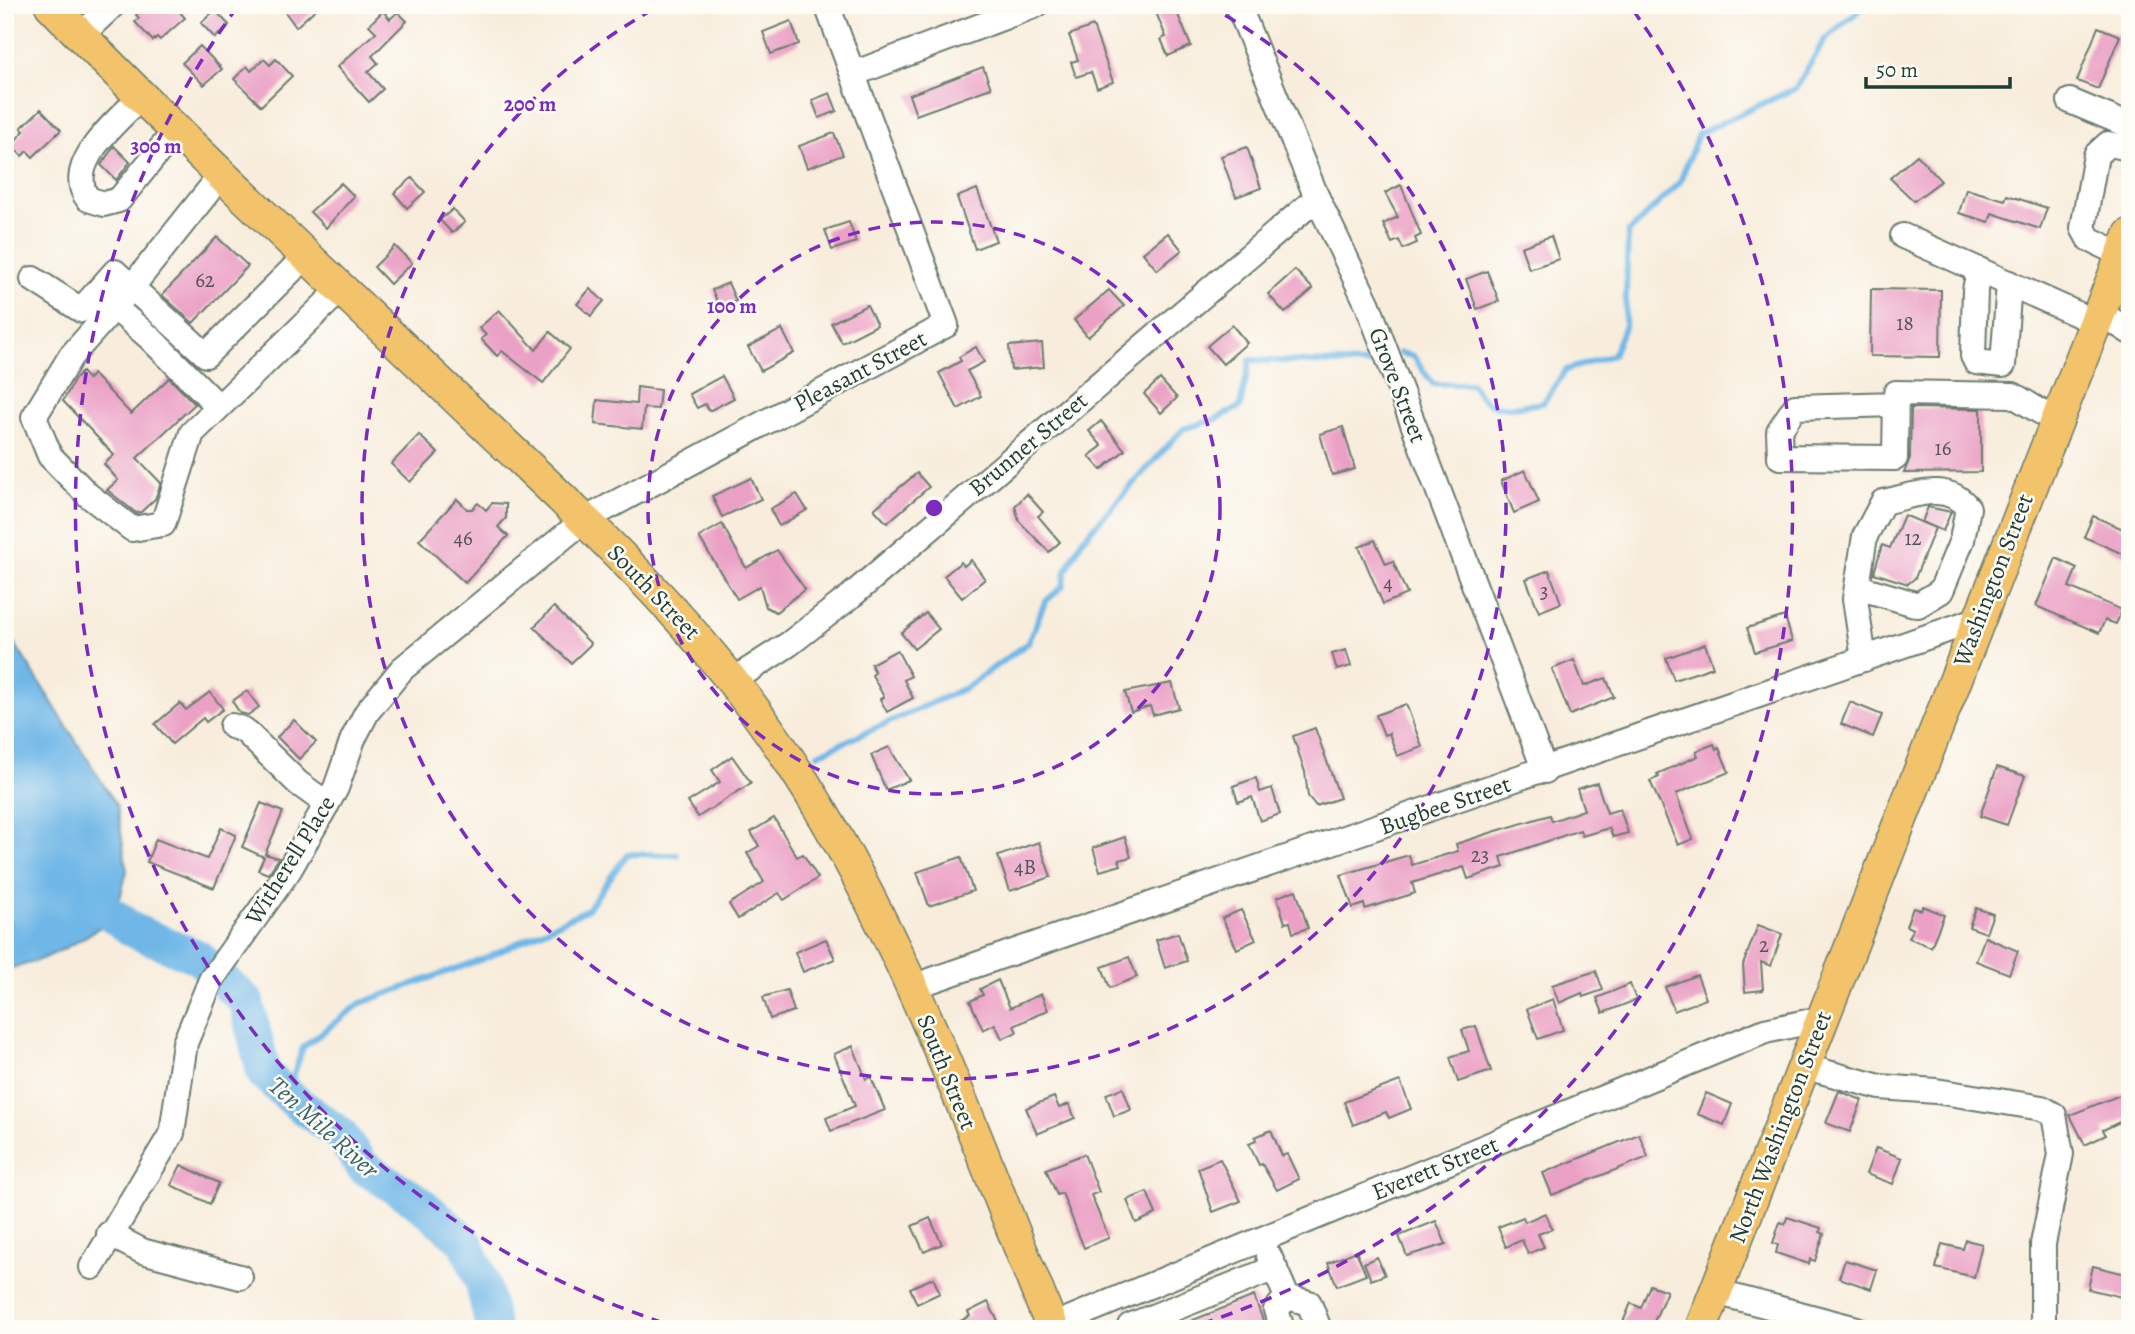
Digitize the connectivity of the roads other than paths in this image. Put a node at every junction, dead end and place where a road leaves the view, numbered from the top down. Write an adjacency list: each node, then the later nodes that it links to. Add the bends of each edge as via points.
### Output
1 (51, 5): 6 (main road, South Street)
2 (113, 5): 6 (street)
3 (827, 5): 7 (street, Pleasant Street)
4 (1036, 5): 7 (street)
5 (1238, 5): 14 (street, Grove Street)
6 (81, 35): 8 (main road, South Street)
7 (853, 74): 29 (street, Pleasant Street, via 946,325)
8 (142, 96): 11 (main road, South Street); 11 (street, via 91,152 81,176 88,200 104,204 119,200)
9 (2070, 101): 10 (street)
10 (2130, 126)
11 (176, 130): 13 (main road, South Street)
12 (2130, 148): 16 (street, via 2108,144 2096,155 2083,228 2089,239)
13 (222, 174): 17 (main road, South Street); 21 (street)
14 (1317, 198): 33 (street, Brunner Street, via 843,603); 35 (street, Grove Street, via 1368,305)
15 (1903, 236): 18 (street)
16 (2126, 245): 24 (main road, Washington Street)
17 (307, 255): 21 (street, via 206,355); 22 (main road, South Street)
18 (1979, 270): 20 (street); 20 (street, via 1976,362 2003,365)
19 (33, 279): 21 (street, via 81,310 112,272)
20 (2009, 283): 24 (street)
21 (132, 286): 23 (street)
22 (342, 288): 27 (street); 29 (main road, South Street)
23 (114, 307): 27 (street); 27 (street, via 71,356 34,417 50,456 88,495 132,529 163,524 192,433)
24 (2097, 317): 25 (street); 28 (main road, Washington Street)
25 (2130, 332)
26 (1896, 404): 26 (street, via 1895,458 1780,457 1779,431 1795,407); 28 (street, via 1896,393 2013,395)
27 (220, 405)
28 (2056, 421): 31 (main road, Washington Street)
29 (584, 520): 33 (main road, South Street, via 675,611); 36 (street, Witherell Place, via 402,669 354,739)
30 (1858, 587): 30 (street, via 1865,536 1883,502 1934,490 1960,497 1968,508 1962,540 1941,591 1918,605); 32 (street, via 1855,599)
31 (1976, 620): 32 (street, Bugbee Street); 37 (main road, Washington Street)
32 (1864, 659): 35 (street, Bugbee Street)
33 (732, 681): 38 (main road, South Street, via 845,848)
34 (232, 726): 36 (street, via 244,730 298,783)
35 (1545, 771): 38 (street, Bugbee Street)
36 (327, 804): 41 (street, Witherell Place, via 289,870 215,975 185,1043 172,1133)
37 (1860, 927): 39 (main road, North Washington Street)
38 (912, 987): 49 (main road, South Street)
39 (1821, 1019): 40 (main road, North Washington Street); 42 (street, Everett Street, via 1765,1031)
40 (1802, 1066): 46 (main road, North Washington Street); 55 (street, via 1880,1087 2042,1108 2054,1115 2061,1154 2043,1244)
41 (110, 1234): 43 (street, Witherell Place); 45 (street, via 142,1251)
42 (1260, 1240): 44 (street); 47 (street, Everett Street)
43 (92, 1267)
44 (1275, 1268): 48 (street); 50 (street)
45 (240, 1277)
46 (1716, 1292): 53 (main road, North Washington Street); 54 (street)
47 (1123, 1297): 49 (street, Everett Street); 50 (street)
48 (1287, 1297): 51 (street, via 1276,1310); 52 (street, via 1308,1303)
49 (1052, 1327)
50 (1130, 1327)
51 (1282, 1329)
52 (1319, 1329)
53 (1701, 1329)
54 (1857, 1329)
55 (2043, 1329)

